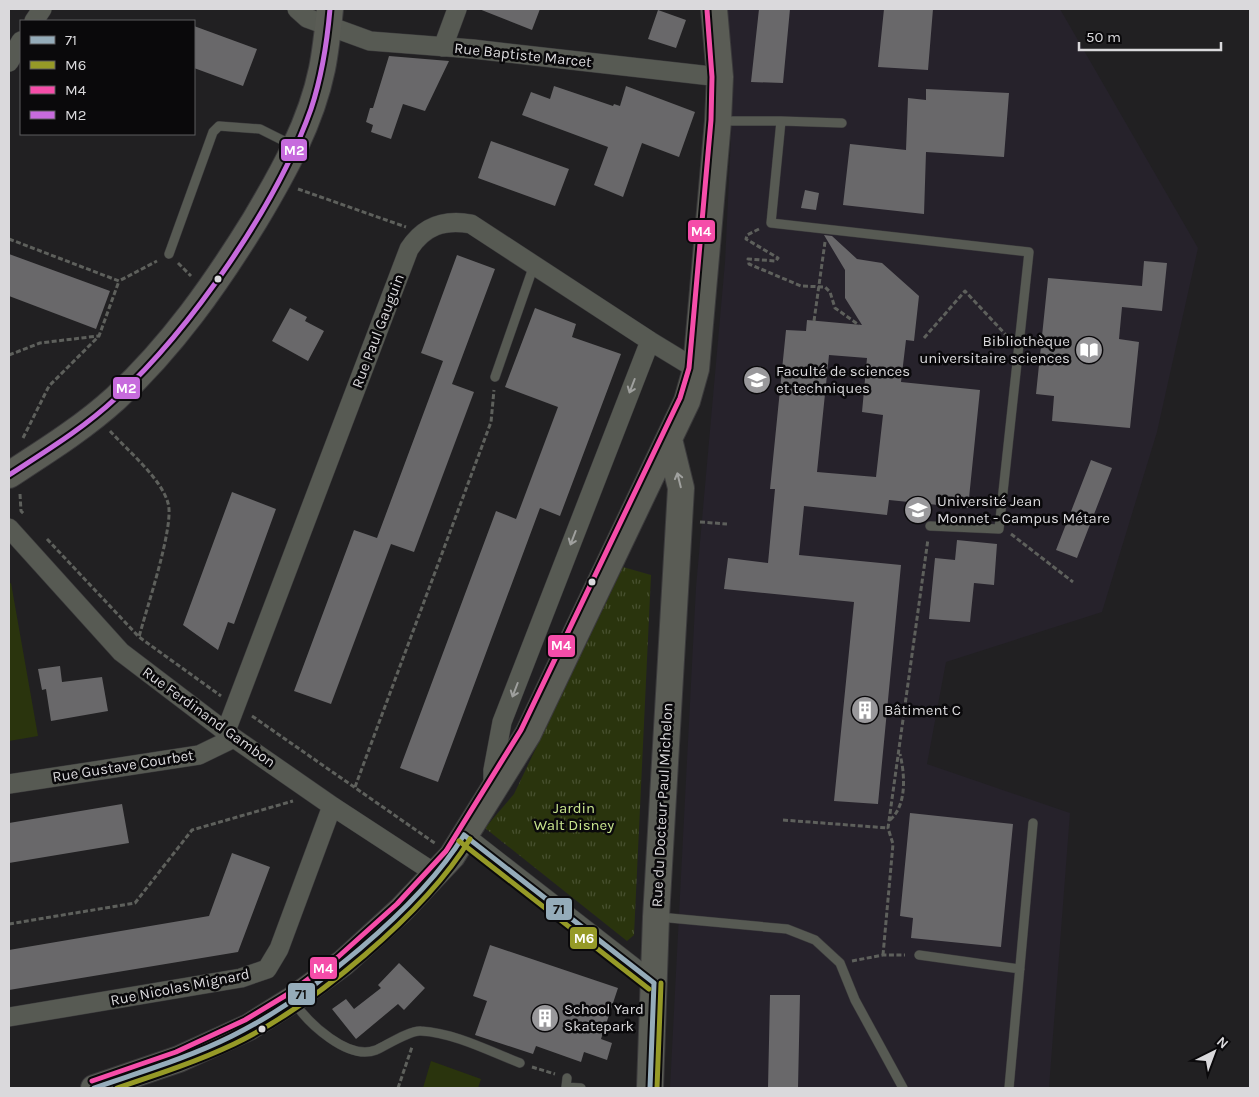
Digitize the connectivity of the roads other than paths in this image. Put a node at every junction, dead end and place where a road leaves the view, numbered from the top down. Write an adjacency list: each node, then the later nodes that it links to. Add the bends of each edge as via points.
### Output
1 (42, 9): 6 (street)
2 (297, 9): 5 (street, Rue Baptiste Marcet, via 307,18)
3 (457, 9): 8 (street)
4 (714, 9): 10 (street)
5 (329, 18): 8 (street, Rue Baptiste Marcet, via 370,41); 14 (street, via 322,69 310,110)
6 (35, 20)
7 (20, 44): 9 (street)
8 (443, 47): 10 (street, Rue Baptiste Marcet)
9 (9, 62)
10 (720, 77): 11 (street)
11 (718, 121): 12 (lane); 18 (street)
12 (781, 121): 13 (lane); 24 (lane, via 771,223 1028,252 999,529)
13 (842, 122)
14 (294, 146): 15 (lane, via 260,129 219,126 213,132); 21 (street, via 279,182 196,284 184,326 117,397 61,442)
15 (169, 254)
16 (534, 265): 17 (street); 19 (lane); 26 (street, Rue Paul Gauguin, via 472,224 446,222 430,227 409,249 236,706)
17 (650, 341): 18 (street); 28 (street, one-way to 28, via 502,722 493,770)
18 (696, 369): 20 (street, via 687,401)
19 (495, 377)
20 (669, 440): 22 (street); 23 (street, Rue du Docteur Paul Michelon, one-way to 20, via 681,488)
21 (17, 462)
22 (654, 473): 23 (street, Rue du Docteur Paul Michelon); 28 (street, via 528,734)
23 (677, 521): 32 (street, Rue du Docteur Paul Michelon)
24 (930, 526)
25 (9, 528): 26 (street, Rue Ferdinand Gambon, via 121,652)
26 (230, 735): 27 (street, Rue Gustave Courbet, via 199,755); 29 (street, Rue Ferdinand Gambon)
27 (9, 784)
28 (493, 791): 31 (street)
29 (332, 806): 31 (street, Rue Ferdinand Gambon); 37 (street, Rue Nicolas Mignard, via 279,949 267,969 240,978)
30 (1033, 823): 34 (lane)
31 (451, 855): 35 (street, Rue Ferdinand Gambon); 36 (street, via 402,910 343,963)
32 (656, 917): 35 (street, Rue du Docteur Paul Michelon); 43 (lane, via 787,929 815,940 840,964 855,1000)
33 (918, 955): 34 (lane)
34 (1020, 969): 44 (lane)
35 (654, 983): 42 (street, Rue du Docteur Paul Michelon)
36 (292, 1000): 38 (lane, via 304,1018 346,1049 373,1051 418,1030 439,1032); 40 (street, via 248,1027 179,1059)
37 (9, 1017)
38 (520, 1063)
39 (567, 1078): 41 (lane, via 566,1087)
40 (94, 1088)
41 (582, 1088)
42 (650, 1088)
43 (903, 1088)
44 (1009, 1088)

